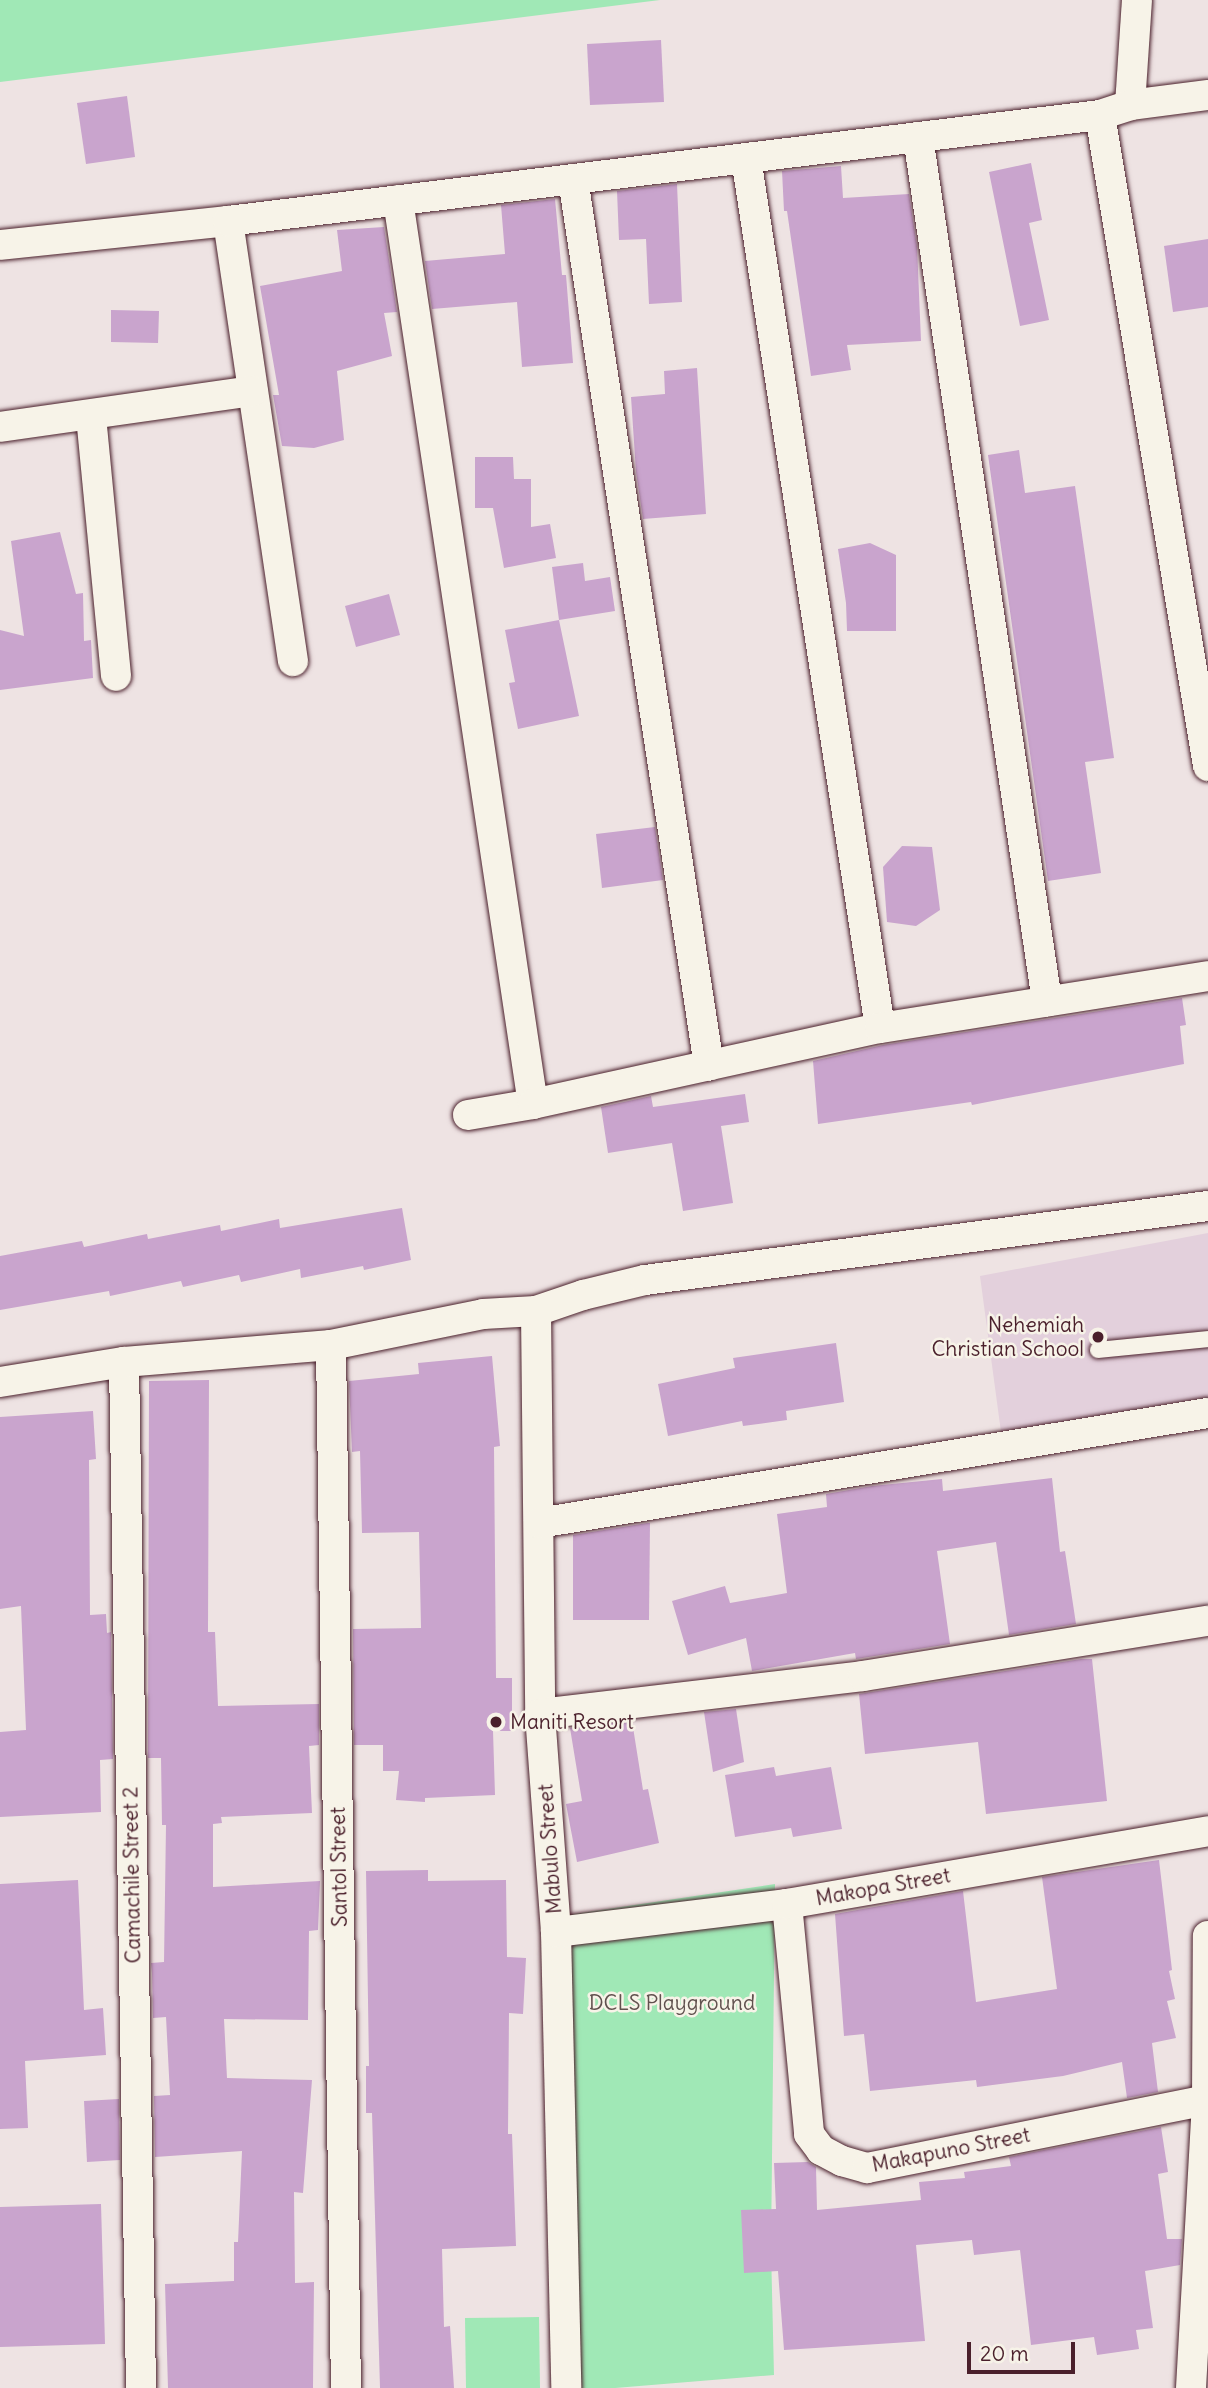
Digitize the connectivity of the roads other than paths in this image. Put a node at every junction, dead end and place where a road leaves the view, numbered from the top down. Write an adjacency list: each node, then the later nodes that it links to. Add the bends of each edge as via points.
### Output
1 (1137, 0): 3 (street)
2 (1208, 95): 3 (street)
3 (1130, 105): 4 (street)
4 (1100, 115): 5 (street); 16 (street)
5 (918, 137): 6 (street); 18 (street)
6 (746, 158): 7 (street); 19 (street)
7 (573, 178): 8 (street); 20 (street)
8 (398, 200): 9 (street); 21 (street)
9 (228, 221): 10 (street); 11 (street)
10 (0, 245)
11 (252, 391): 12 (street); 14 (street)
12 (91, 416): 13 (street); 15 (street)
13 (0, 427)
14 (293, 661)
15 (116, 676)
16 (1208, 766)
17 (1208, 976): 18 (street)
18 (1048, 1001): 19 (street)
19 (880, 1028): 20 (street)
20 (709, 1066): 21 (street)
21 (533, 1104): 22 (street)
22 (468, 1115)
23 (1208, 1206): 24 (street, via 645,1280)
24 (536, 1311): 26 (street, via 483,1314); 31 (street, Mabulo Street)
25 (1208, 1339): 27 (lane)
26 (331, 1345): 28 (street); 40 (street, Santol Street)
27 (1098, 1350)
28 (124, 1362): 29 (street); 39 (street, Camachile Street 2)
29 (0, 1382)
30 (1208, 1413): 31 (street)
31 (539, 1523): 33 (street, Mabulo Street)
32 (1208, 1621): 33 (street, via 863,1676)
33 (540, 1714): 36 (street, Mabulo Street)
34 (1208, 1831): 35 (street, Makopa Street)
35 (787, 1904): 36 (street, Makopa Street); 38 (street, Makapuno Street, via 809,2134 821,2150 842,2161 867,2168)
36 (556, 1932): 41 (street, Mabulo Street)
37 (1208, 1936): 38 (street)
38 (1208, 2100): 42 (street)
39 (141, 2388)
40 (346, 2388)
41 (566, 2388)
42 (1191, 2388)

